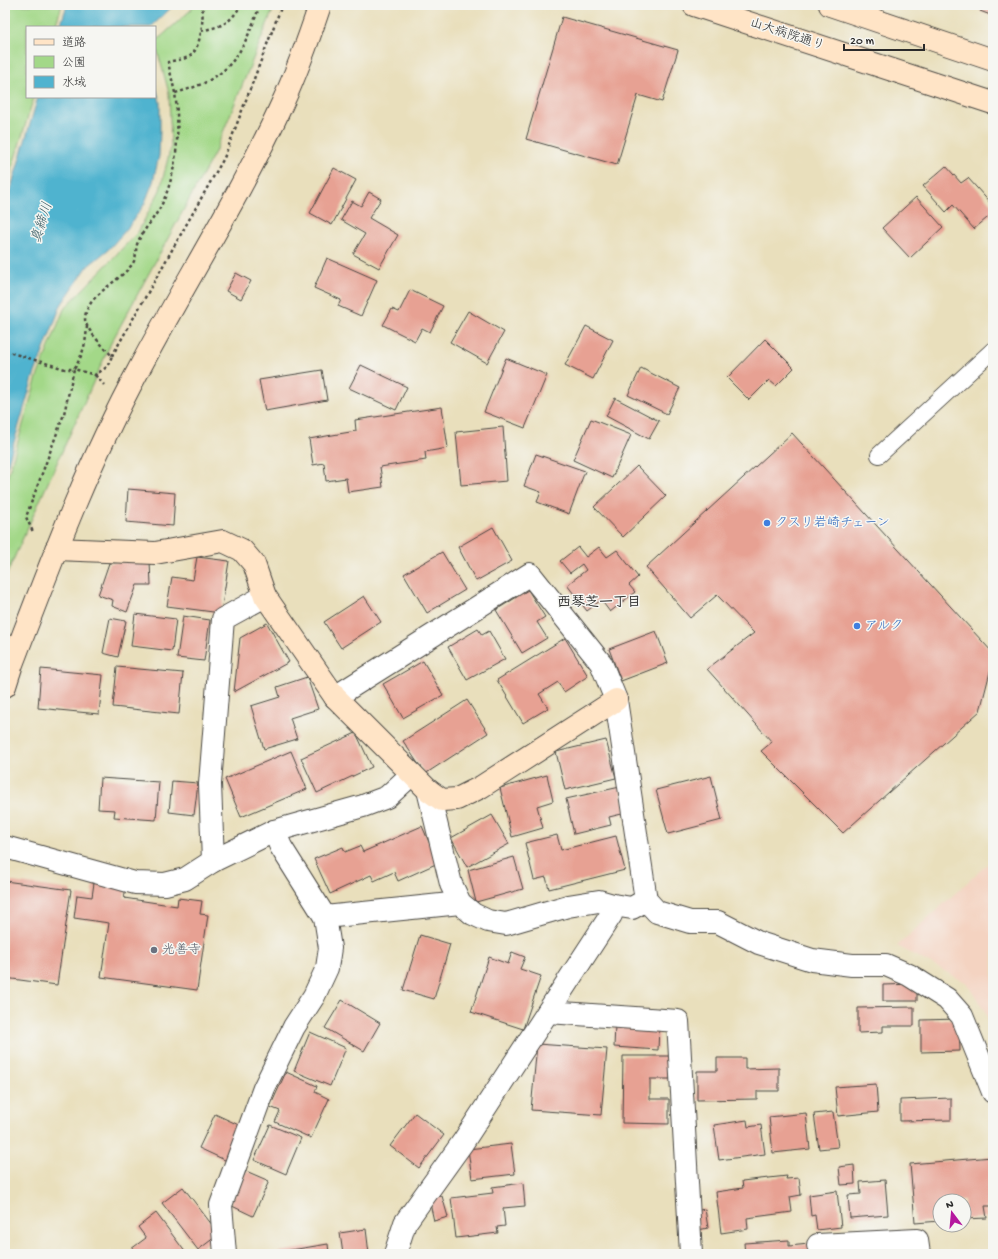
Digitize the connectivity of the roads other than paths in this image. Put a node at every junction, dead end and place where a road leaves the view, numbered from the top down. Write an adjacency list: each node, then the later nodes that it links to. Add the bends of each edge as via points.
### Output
1 (320, 5): 8 (street, via 307,45 282,104 225,214 137,373 86,475)
2 (694, 5): 5 (street, 山大病院通り)
3 (830, 5): 4 (street)
4 (993, 60)
5 (993, 103)
6 (993, 350): 7 (lane)
7 (878, 454)
8 (56, 549): 9 (street, via 155,553 223,541 242,550 254,564); 10 (street)
9 (265, 596): 11 (street); 17 (street, via 223,619 210,784)
10 (5, 686)
11 (335, 697): 12 (street, via 530,574 601,663); 13 (street)
12 (616, 700): 14 (street, via 481,787 457,799 442,800); 18 (street)
13 (412, 774): 14 (street); 15 (street, via 387,797)
14 (428, 790): 19 (street, via 451,884)
15 (274, 831): 17 (street); 21 (street, via 281,847)
16 (5, 847): 17 (street, via 136,882 165,884 185,879)
17 (213, 861)
18 (646, 900): 20 (street, via 632,908); 23 (street, via 657,912 690,922 718,922 759,943 812,960 852,965 886,965 909,974 947,999 962,1016)
19 (460, 903): 20 (street, via 473,914 488,921 506,924 568,906 599,901); 21 (street)
20 (613, 905): 22 (street, via 611,915)
21 (325, 917): 25 (street, via 330,948 327,968 264,1088 220,1205)
22 (548, 1012): 26 (street, via 463,1142 404,1223); 27 (street, via 678,1020)
23 (993, 1092)
24 (818, 1245): 28 (street, via 917,1240)
25 (225, 1254)
26 (395, 1254)
27 (691, 1254)
28 (919, 1254)

